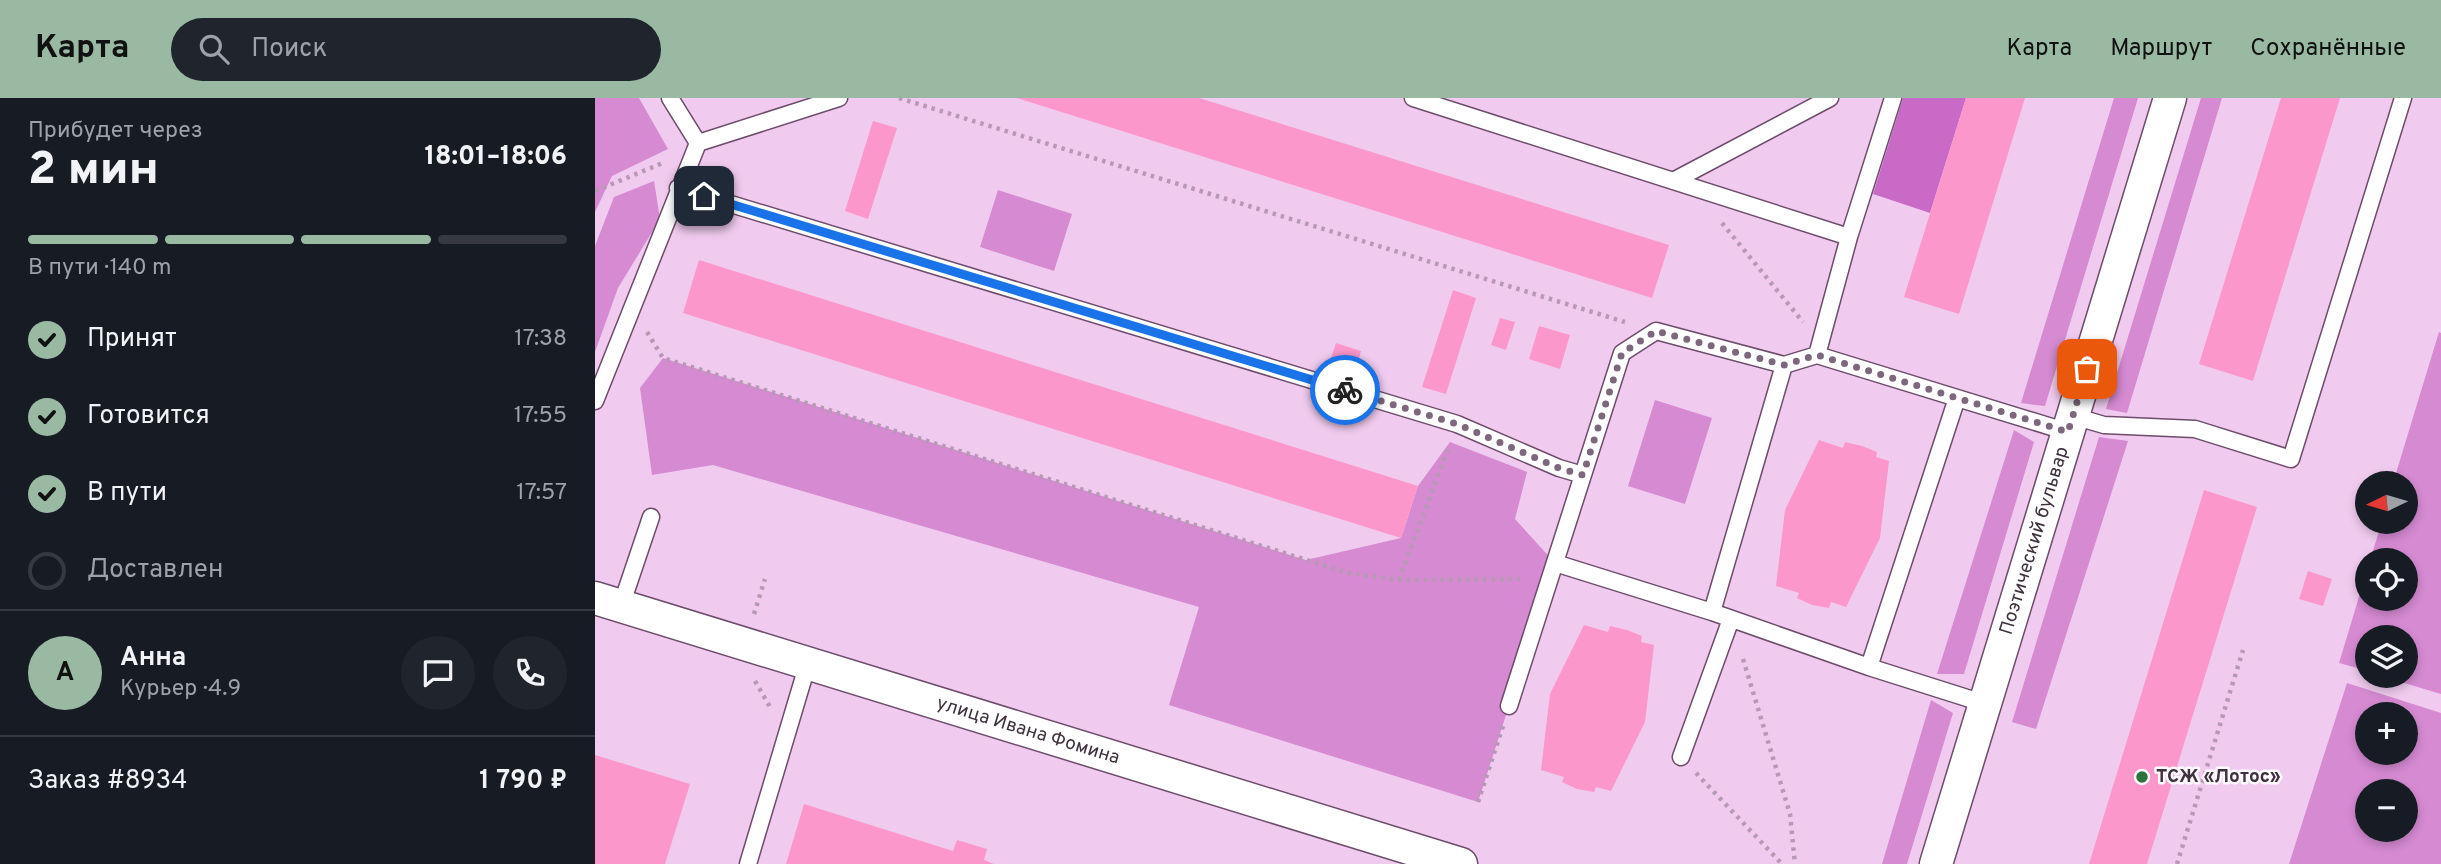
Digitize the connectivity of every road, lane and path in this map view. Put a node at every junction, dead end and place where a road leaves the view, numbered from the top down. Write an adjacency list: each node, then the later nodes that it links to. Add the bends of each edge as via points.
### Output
1 (670, 98): 9 (lane)
2 (839, 98): 9 (lane)
3 (899, 98): 16 (path)
4 (1413, 98): 10 (lane)
5 (1830, 98): 10 (lane)
6 (1893, 98): 14 (lane)
7 (2170, 98): 22 (street, Поэтический бульвар)
8 (2403, 98): 22 (lane, via 2291,459 2195,429)
9 (698, 143): 12 (lane); 13 (path, via 656,167)
10 (1673, 181): 11 (lane)
11 (1693, 187): 14 (lane); 17 (path)
12 (678, 188): 15 (lane); 21 (lane)
13 (595, 191)
14 (1849, 237): 17 (lane)
15 (632, 308): 20 (lane); 27 (path, via 663,358 1348,573)
16 (1656, 331): 18 (lane); 23 (lane, via 1622,353)
17 (1819, 349): 18 (lane); 19 (lane)
18 (1784, 365): 29 (lane)
19 (1957, 398): 22 (lane); 34 (lane)
20 (595, 401)
21 (1457, 424): 23 (lane); 27 (path)
22 (2070, 424): 36 (street, Поэтический бульвар)
23 (1583, 475): 25 (lane)
24 (651, 517): 28 (lane)
25 (1553, 571): 27 (path); 29 (lane); 37 (lane)
26 (765, 579): 30 (path)
27 (1399, 580)
28 (608, 602): 33 (street, улица Ивана Фомина)
29 (1712, 612): 31 (lane)
30 (754, 614)
31 (1731, 619): 34 (lane); 39 (lane); 44 (path, via 1790,814)
32 (2243, 650): 46 (path)
33 (809, 663): 38 (lane); 42 (street, улица Ивана Фомина)
34 (1869, 667): 36 (lane)
35 (745, 676): 38 (path, via 754,680 774,717)
36 (1986, 704): 45 (street, Поэтический бульвар)
37 (1509, 705): 40 (path)
38 (791, 723): 41 (lane)
39 (1681, 757): 43 (path)
40 (1478, 802)
41 (748, 864)
42 (1461, 864)
43 (1782, 864)
44 (1795, 864)
45 (1936, 864)
46 (2177, 864)

